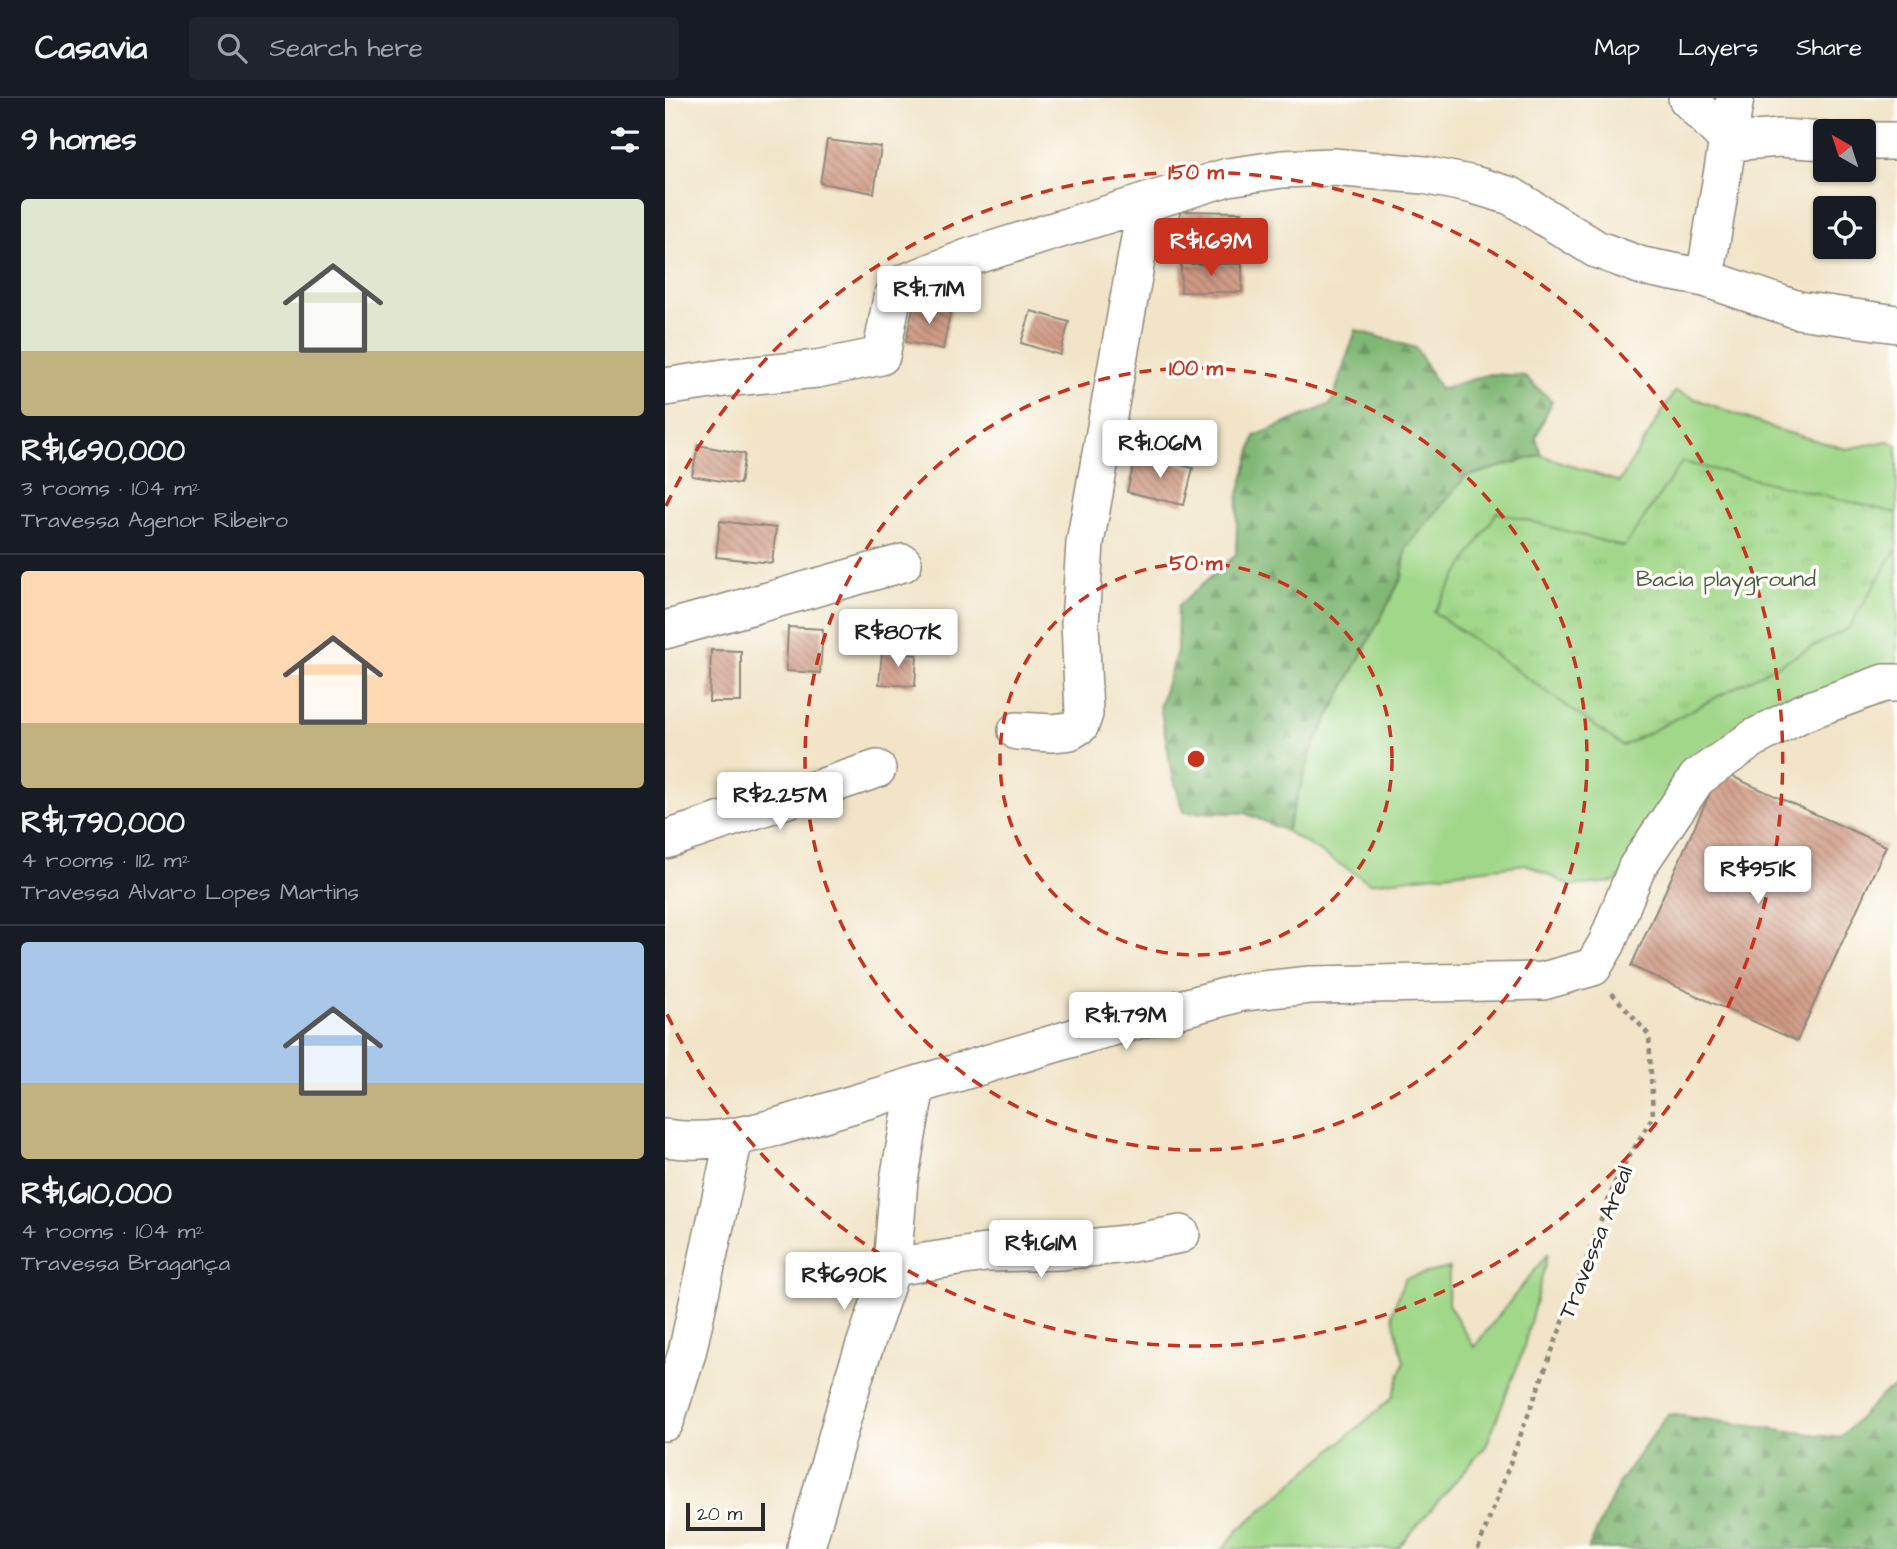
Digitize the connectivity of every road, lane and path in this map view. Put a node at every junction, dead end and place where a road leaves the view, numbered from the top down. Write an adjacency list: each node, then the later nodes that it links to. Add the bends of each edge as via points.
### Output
1 (1687, 98): 6 (street)
2 (1735, 98): 6 (street)
3 (1813, 140): 6 (street)
4 (1876, 141): 5 (street)
5 (1897, 141)
6 (1730, 142): 8 (street)
7 (1146, 205): 8 (street, via 1228,177 1282,169 1333,167 1424,175 1511,196 1596,249 1642,266); 10 (street, via 970,257 902,284 892,298 881,356 817,369); 14 (street, via 1085,543 1080,624 1084,714 1080,725 1070,731)
8 (1705, 278): 9 (street, via 1798,310)
9 (1897, 324)
10 (665, 387)
11 (903, 563): 12 (street)
12 (665, 630)
13 (1897, 682): 17 (street, via 1802,713 1754,738 1697,778 1637,867)
14 (1017, 731)
15 (877, 769): 16 (street)
16 (665, 839)
17 (1593, 967): 18 (street, via 1543,981 1310,985 1243,992); 25 (path, Travessa Areal, via 1649,1035 1653,1116 1617,1177)
18 (916, 1086): 20 (street); 22 (street, via 899,1180)
19 (665, 1138): 20 (street, via 690,1142)
20 (734, 1138): 23 (street, via 687,1353)
21 (1181, 1234): 22 (street, via 1126,1244 985,1253)
22 (892, 1267): 24 (street, via 854,1377)
23 (665, 1422)
24 (806, 1547)
25 (1478, 1549)

